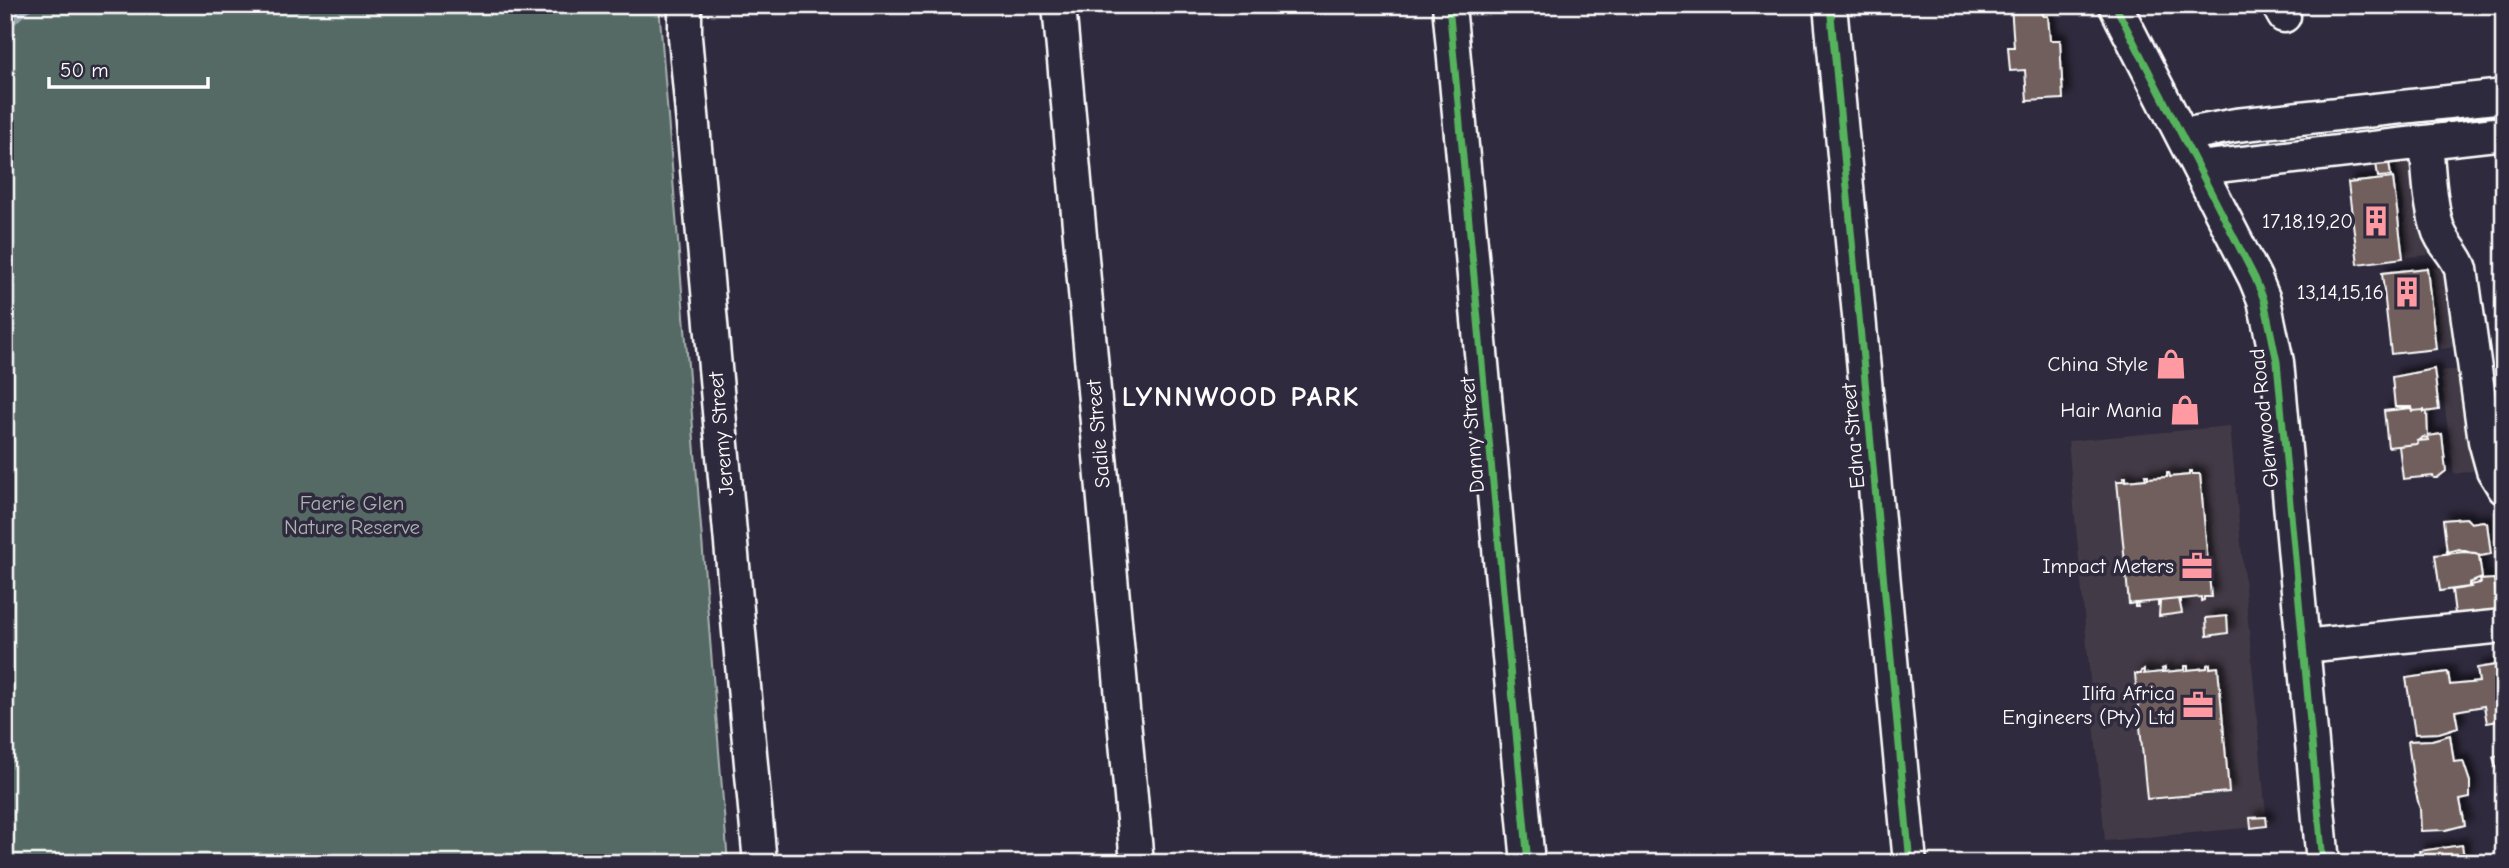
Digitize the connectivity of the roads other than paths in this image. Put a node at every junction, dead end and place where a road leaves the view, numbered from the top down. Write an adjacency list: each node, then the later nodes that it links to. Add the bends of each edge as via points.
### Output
1 (685, 5): 14 (street, Jeremy Street)
2 (1059, 5): 15 (street, Sadie Street)
3 (1449, 5): 16 (street, Danny Street)
4 (1830, 5): 17 (street, Edna Street)
5 (2115, 5): 8 (street, Glenwood Road)
6 (2504, 96): 8 (street, via 2235,125)
7 (2504, 133): 9 (street)
8 (2183, 135): 10 (street, Glenwood Road)
9 (2426, 143): 10 (street); 11 (street, via 2436,225 2461,269 2486,442 2493,470)
10 (2199, 168): 13 (street, Glenwood Road, via 2255,278 2272,333)
11 (2504, 488)
12 (2504, 626): 13 (street)
13 (2303, 646): 18 (street, Glenwood Road)
14 (760, 863)
15 (1137, 863)
16 (1528, 863)
17 (1910, 863)
18 (2323, 863)

